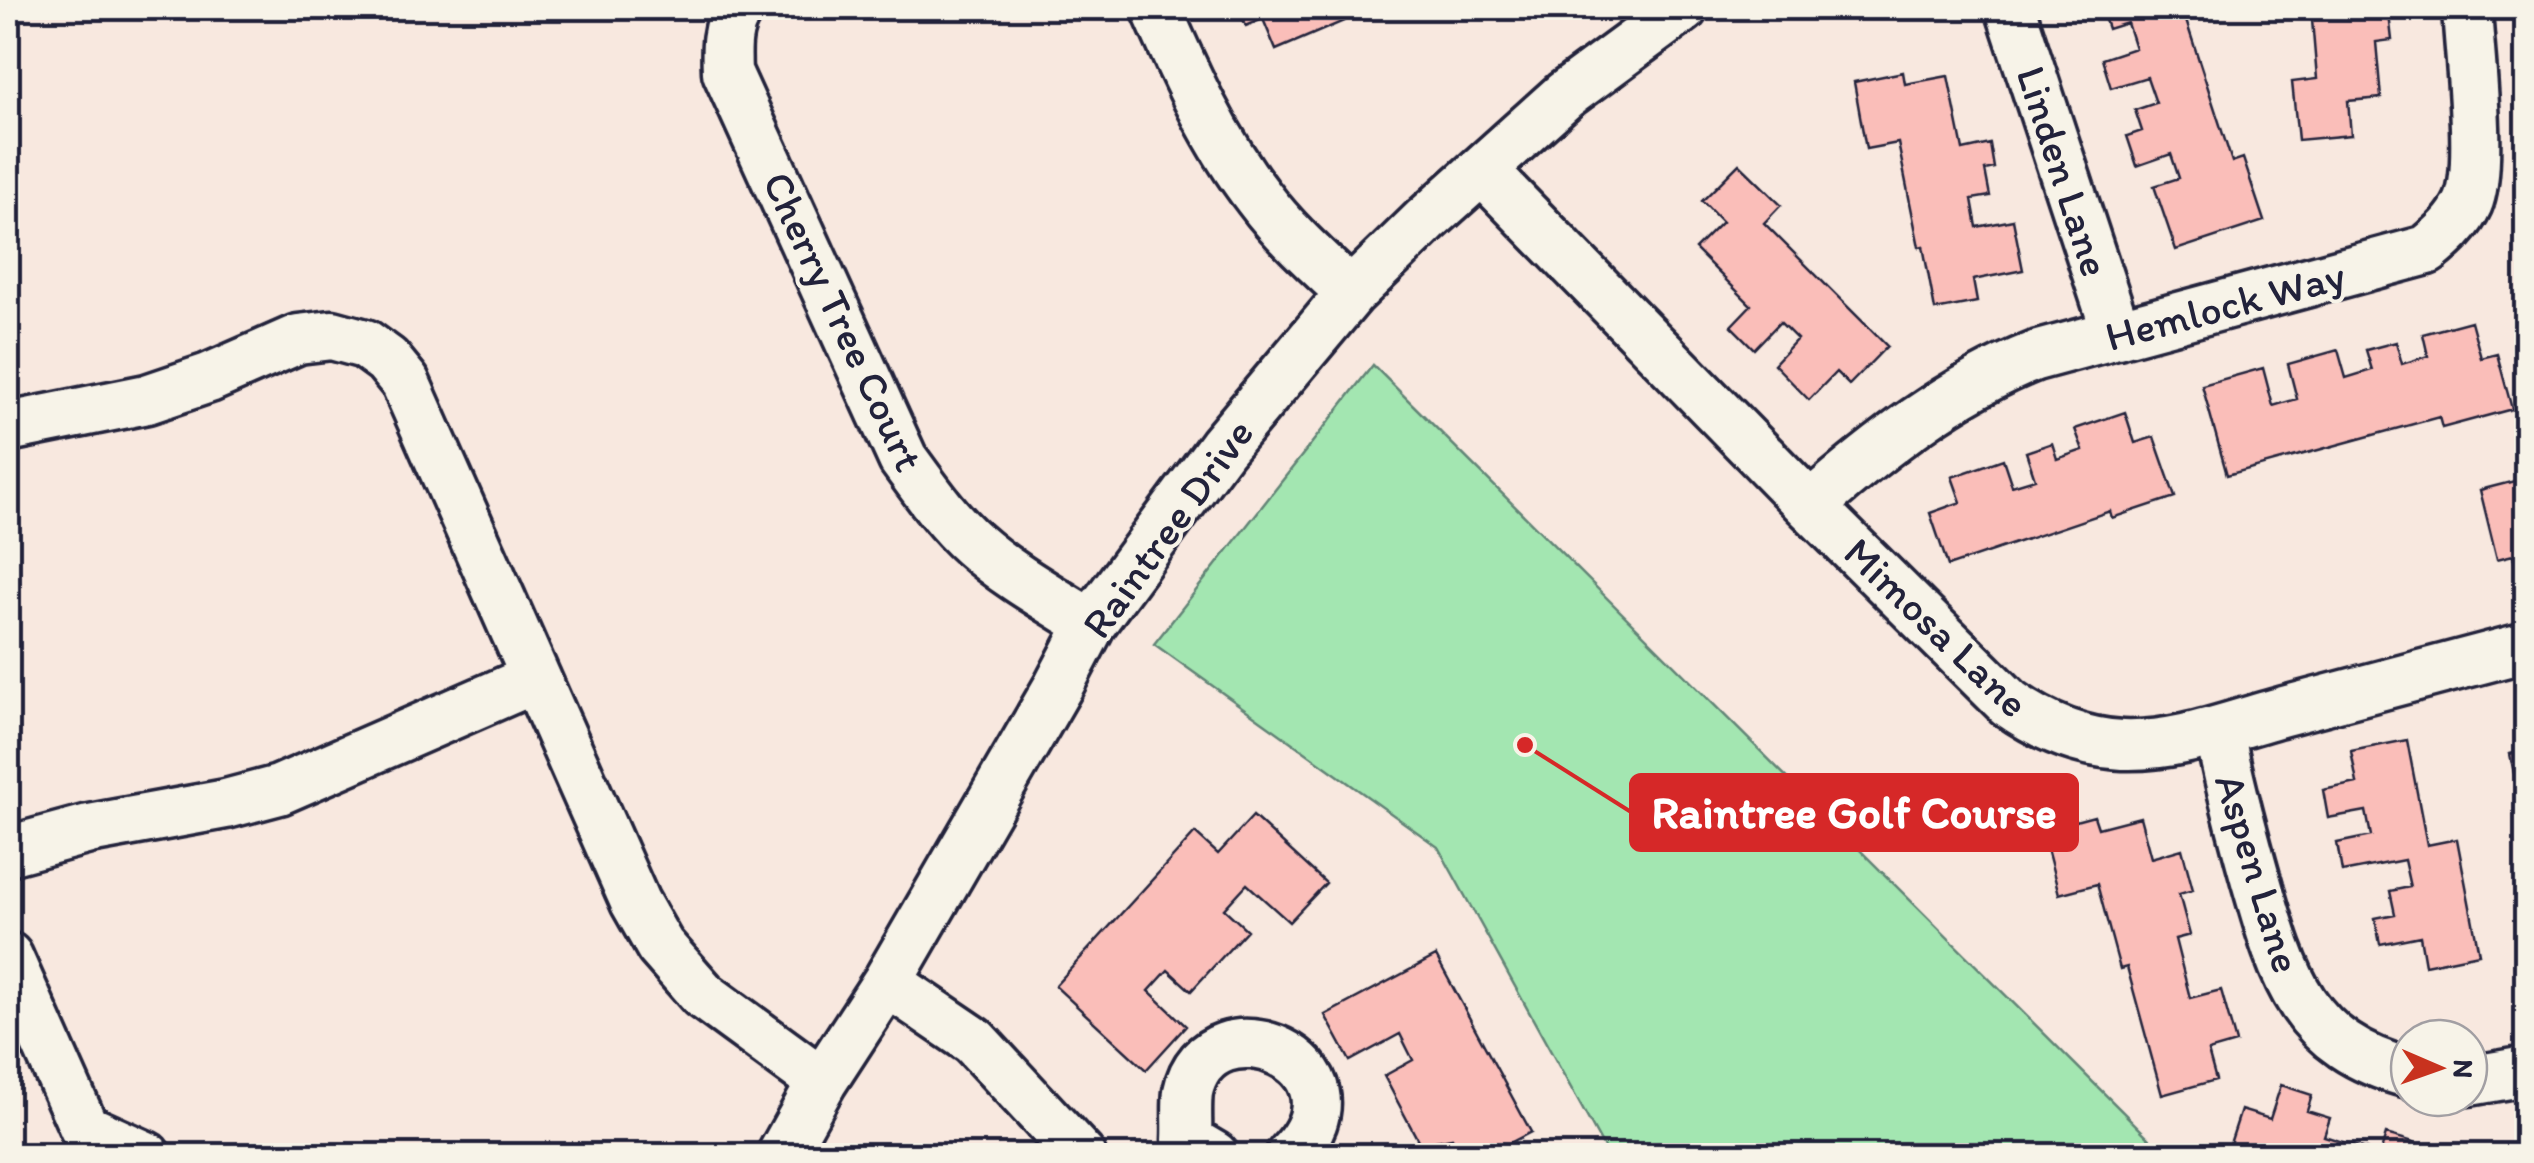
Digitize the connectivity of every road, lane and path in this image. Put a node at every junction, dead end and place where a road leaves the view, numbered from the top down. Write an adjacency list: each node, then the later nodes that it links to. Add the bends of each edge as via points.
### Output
1 (739, 8): 11 (street, Cherry Tree Court, via 726,44 728,72 903,459 972,543)
2 (1156, 8): 7 (street, via 1226,151 1272,214)
3 (1683, 8): 6 (street, Raintree Drive, via 1566,95)
4 (2010, 8): 8 (street, Linden Lane)
5 (2467, 8): 8 (street, Hemlock Way, via 2475,174 2468,204 2448,233 2414,255)
6 (1483, 171): 7 (street, Raintree Drive); 10 (street, Mimosa Lane)
7 (1350, 293): 11 (street, Raintree Drive, via 1222,447)
8 (2118, 334): 10 (street, Hemlock Way, via 1988,375 1863,460)
9 (8, 427): 13 (street, via 147,399 298,338 332,335 365,344 405,382)
10 (1810, 506): 14 (street, Mimosa Lane, via 2038,724 2121,745)
11 (1091, 624): 17 (street, Raintree Drive)
12 (2526, 647): 14 (street, Mimosa Lane)
13 (536, 678): 15 (street, via 279,790); 21 (street, via 660,946 703,996)
14 (2219, 731): 18 (street, Aspen Lane, via 2278,960 2328,1032)
15 (8, 851)
16 (8, 957): 22 (street)
17 (887, 982): 21 (street, Raintree Drive); 26 (street, via 974,1041)
18 (2389, 1068)
19 (2526, 1071): 20 (street)
20 (2489, 1077)
21 (822, 1082): 25 (street, Raintree Drive)
22 (90, 1142): 24 (street)
23 (1188, 1150): 27 (street, via 1188,1091 1197,1071 1212,1055 1238,1044 1267,1044 1294,1060 1312,1086 1311,1126)
24 (146, 1156)
25 (781, 1156)
26 (1082, 1156)
27 (1290, 1156)

